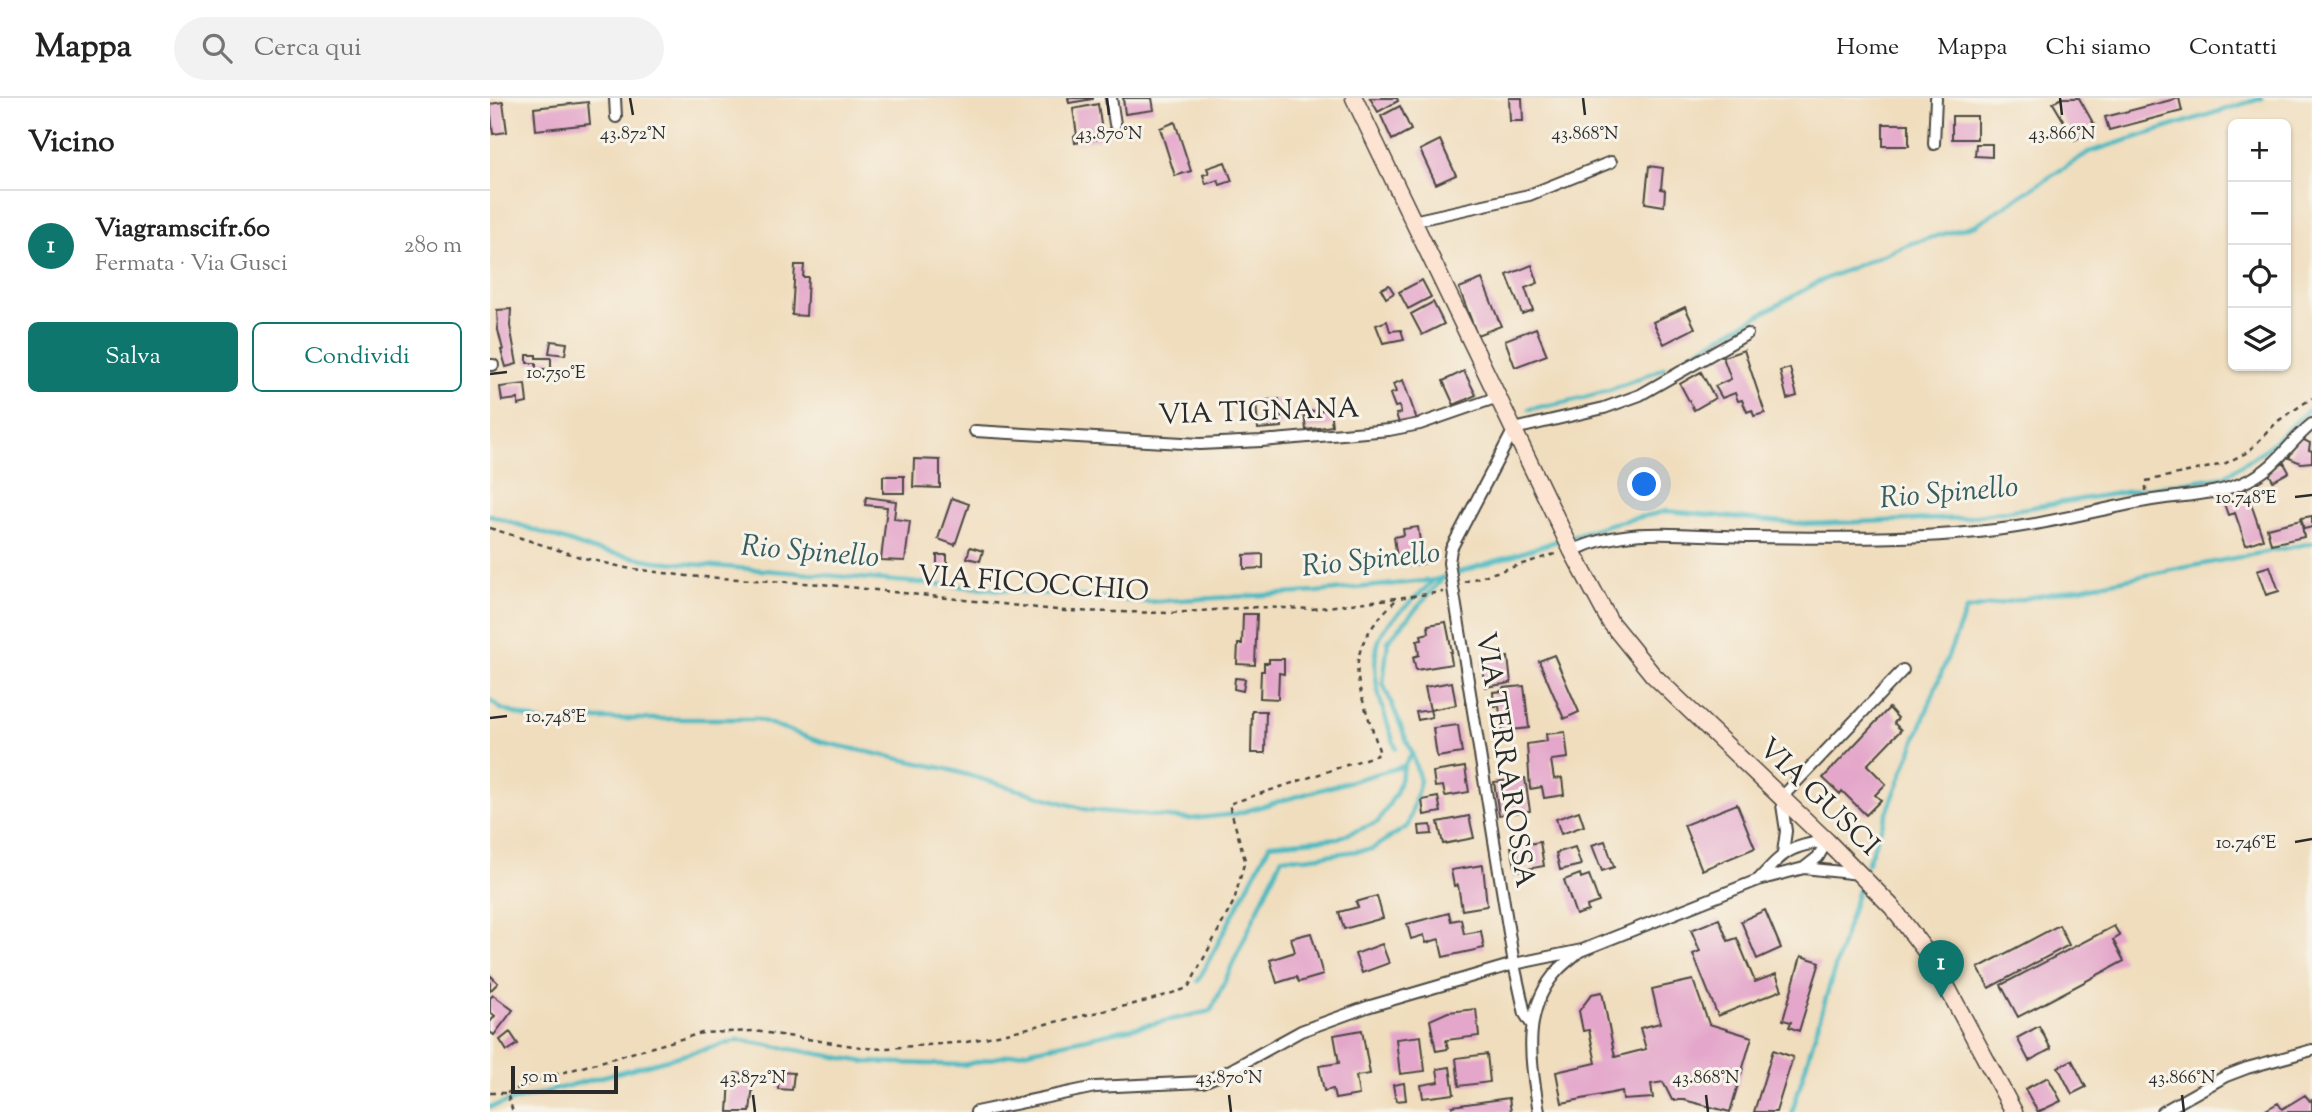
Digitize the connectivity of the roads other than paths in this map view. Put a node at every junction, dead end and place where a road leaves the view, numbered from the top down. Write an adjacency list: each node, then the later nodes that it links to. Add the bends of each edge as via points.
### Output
1 (615, 98): 5 (street)
2 (1111, 98): 6 (street)
3 (1354, 98): 9 (street, VIA GUSCI)
4 (1936, 98): 7 (street)
5 (616, 117)
6 (1115, 124)
7 (1934, 144)
8 (1611, 162): 9 (street, via 1529,195)
9 (1413, 221): 11 (street, VIA GUSCI)
10 (1748, 334): 13 (street, via 1640,395)
11 (1499, 397): 13 (street, VIA GUSCI); 14 (street, VIA TIGNANA, via 1409,426 1261,442 1200,444)
12 (2312, 424): 15 (street, via 2271,466 2234,486 2010,528 1842,537 1648,533)
13 (1514, 429): 15 (street, VIA GUSCI); 24 (street, VIA TERRAROSSA, via 1456,537 1449,564)
14 (975, 431)
15 (1569, 544): 17 (street, VIA GUSCI, via 1597,601 1626,644 1665,688)
16 (1903, 670): 17 (street)
17 (1781, 798): 18 (street, VIA GUSCI); 19 (street, via 1786,831)
18 (1826, 841): 19 (street, via 1802,844); 20 (street, via 1818,857); 21 (street, VIA GUSCI)
19 (1783, 853): 22 (street)
20 (1804, 868): 21 (street); 22 (street)
21 (1860, 874): 29 (street, VIA GUSCI, via 1933,961)
22 (1758, 880): 23 (street)
23 (1582, 950): 24 (street); 25 (street, via 1558,970 1543,992)
24 (1514, 964): 25 (street, VIA TERRAROSSA, via 1525,1014); 27 (street, via 1301,1031 1203,1082 1095,1087)
25 (1532, 1025): 28 (street, via 1530,1053)
26 (2312, 1050): 30 (street, via 2226,1076)
27 (976, 1112)
28 (1539, 1112)
29 (2014, 1112)
30 (2162, 1112)

